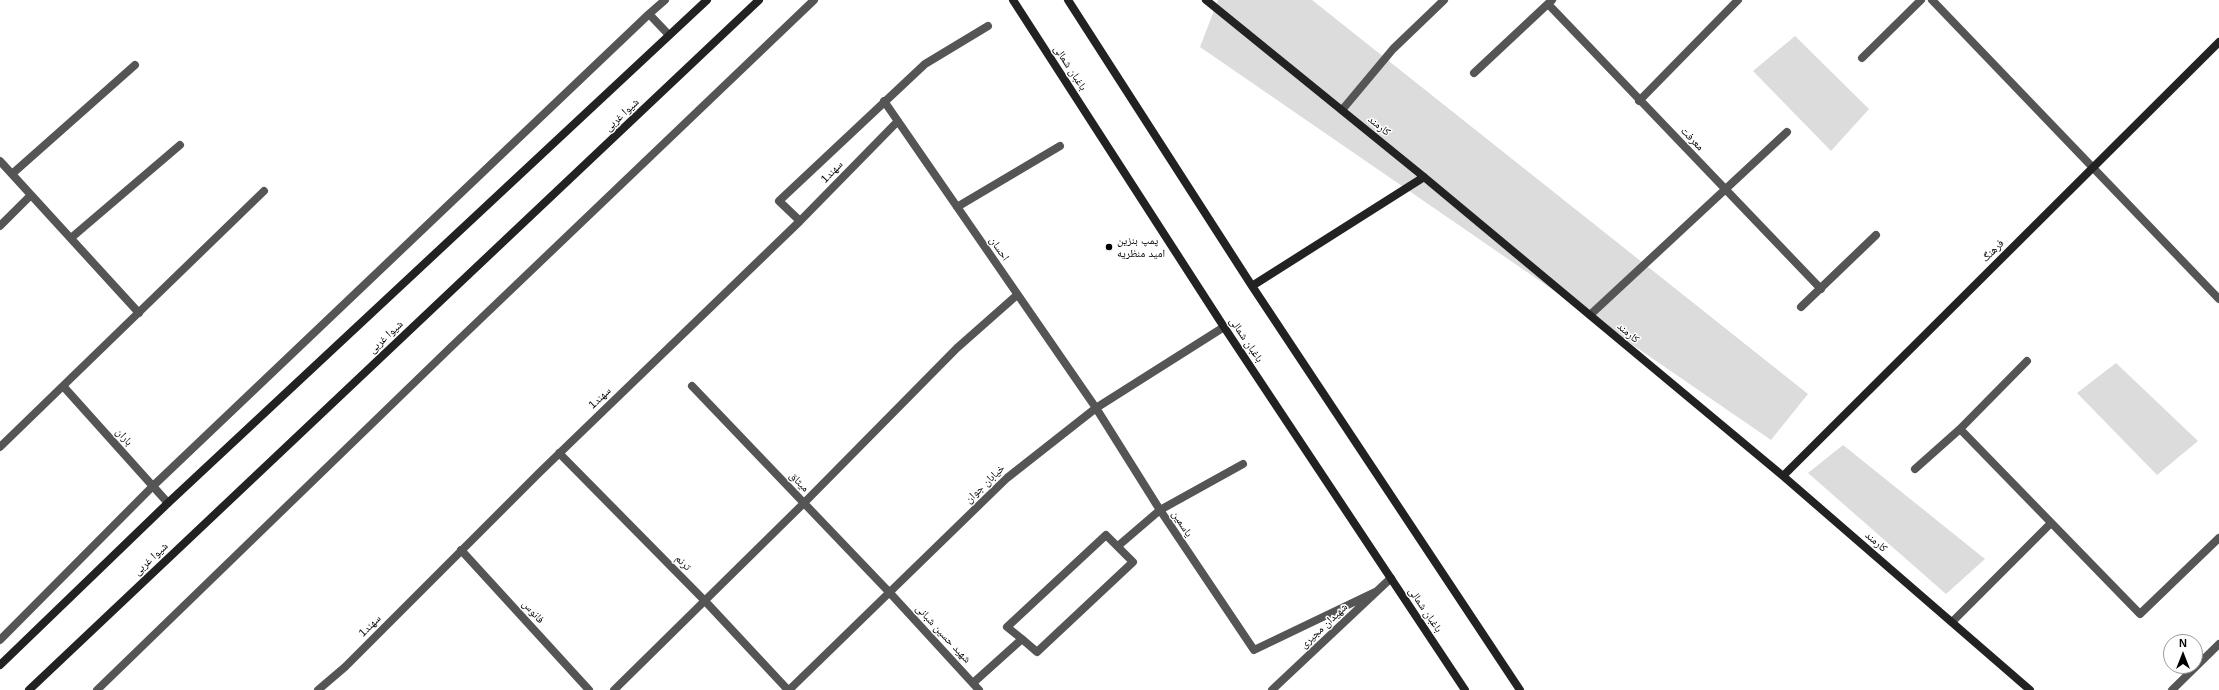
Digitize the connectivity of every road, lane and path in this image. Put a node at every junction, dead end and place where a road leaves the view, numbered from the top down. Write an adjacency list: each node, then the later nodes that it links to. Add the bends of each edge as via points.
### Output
1 (664, 0): 13 (street)
2 (707, 0): 15 (street)
3 (759, 0): 75 (street, شیوا غربی)
4 (814, 0): 76 (street)
5 (1013, 0): 46 (street, باغبان شمالی)
6 (1068, 0): 39 (street)
7 (1206, 0): 22 (street, کارمند)
8 (1444, 0): 22 (street, via 1392,49)
9 (1738, 0): 21 (street)
10 (1921, 0): 17 (street)
11 (1932, 0): 28 (street)
12 (1550, 2): 19 (street); 21 (street, معرفت)
13 (649, 14): 15 (street); 57 (street)
14 (988, 26): 20 (street, via 925,64)
15 (669, 35): 58 (street)
16 (2219, 42): 28 (street, فرهنگ)
17 (1862, 58)
18 (135, 65): 29 (street)
19 (1474, 73)
20 (884, 101): 23 (street, احسان); 35 (street, via 779,201)
21 (1640, 101): 31 (street, معرفت)
22 (1342, 110): 30 (street, کارمند)
23 (898, 121): 34 (street, احسان); 35 (street, 1سهند)
24 (1787, 132): 31 (street)
25 (180, 145): 38 (street)
26 (1060, 146): 34 (street)
27 (0, 161): 29 (street)
28 (2093, 167): 42 (street); 56 (street, فرهنگ)
29 (12, 174): 33 (street)
30 (1424, 177): 39 (street); 45 (street, کارمند)
31 (1724, 189): 40 (street, معرفت); 45 (street)
32 (264, 191): 44 (street)
33 (31, 195): 36 (street); 38 (street)
34 (957, 207): 41 (street, احسان)
35 (800, 221): 53 (street, 1سهند)
36 (0, 226)
37 (1876, 235): 40 (street)
38 (70, 238): 44 (street)
39 (1252, 286): 84 (street)
40 (1821, 289): 43 (street)
41 (1017, 295): 50 (street, احسان); 59 (street, via 957,348)
42 (2218, 296)
43 (1801, 307)
44 (139, 312): 48 (street)
45 (1590, 315): 56 (street, کارمند)
46 (1224, 327): 50 (street, خیابان جوان); 65 (street, باغبان شمالی)
47 (2027, 361): 51 (street)
48 (63, 386): 52 (street); 57 (street, باران)
49 (692, 386): 59 (street, میثاق)
50 (1096, 408): 60 (street, یاسمین); 67 (street, خیابان جوان, via 1007,478)
51 (1960, 429): 55 (street); 61 (street)
52 (0, 447)
53 (559, 453): 64 (street, 1سهند); 68 (street, ترنم)
54 (1243, 464): 60 (street)
55 (1915, 470)
56 (1783, 476): 69 (street, کارمند)
57 (153, 486): 58 (street, باران); 70 (street)
58 (168, 504): 73 (street)
59 (804, 504): 67 (street, میثاق); 68 (street)
60 (1160, 510): 63 (street); 66 (street, یاسمین, via 1254,650)
61 (2051, 523): 62 (street, via 2140,614); 69 (street)
62 (2219, 538)
63 (1118, 546): 71 (street, via 1106,535 1007,627); 71 (street, via 1133,562 1037,652)
64 (462, 550): 77 (street, 1سهند, via 345,667); 78 (street, فانوس)
65 (1391, 578): 66 (street, شهیدان مجیری); 83 (street, باغبان شمالی)
66 (1375, 592): 82 (street, شهیدان مجیری)
67 (890, 593): 74 (street, شهید حسین شبانی); 80 (street, خیابان جوان)
68 (705, 601): 79 (street); 80 (street, ترنم)
69 (1952, 622): 85 (street, کارمند)
70 (0, 640)
71 (1022, 640): 74 (street)
72 (2219, 644): 86 (street)
73 (0, 665)
74 (973, 684): 81 (street, شهید حسین شبانی)
75 (29, 690)
76 (97, 690)
77 (318, 690)
78 (589, 690)
79 (614, 690)
80 (789, 690)
81 (979, 690)
82 (1272, 690)
83 (1465, 690)
84 (1520, 690)
85 (2030, 690)
86 (2172, 690)

